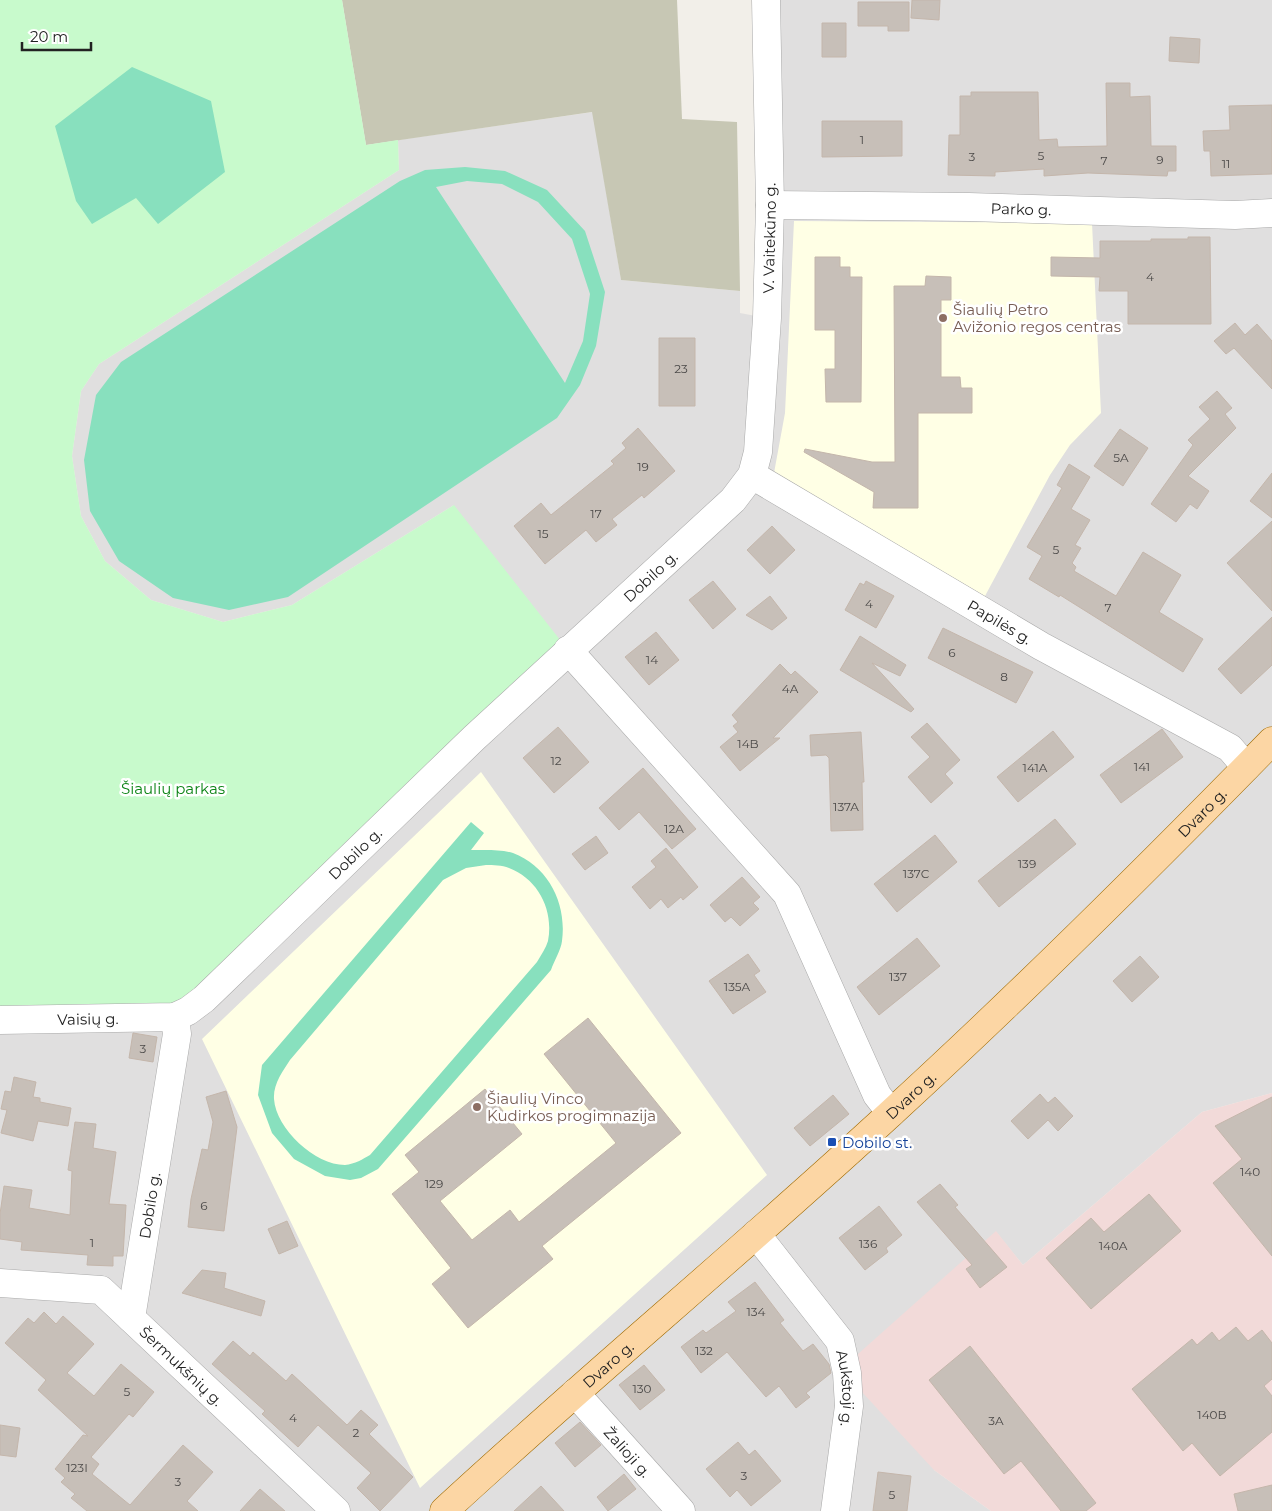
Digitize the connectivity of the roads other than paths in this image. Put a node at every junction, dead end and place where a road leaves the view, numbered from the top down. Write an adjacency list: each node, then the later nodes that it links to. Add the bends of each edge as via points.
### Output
1 (766, 0): 2 (street, V. Vaitekūno g.)
2 (770, 205): 3 (street, Parko g., via 1235,215); 4 (street, V. Vaitekūno g., via 767,318 758,452)
3 (1272, 213)
4 (752, 476): 5 (street, Dobilo g., via 733,500); 7 (street, Papilės g., via 1041,646 1230,748)
5 (568, 650): 8 (street, Dobilo g., via 204,999); 10 (street, via 787,894 877,1095)
6 (1272, 741): 7 (main road, Dvaro g.)
7 (1246, 767): 10 (main road, Dvaro g.)
8 (175, 1017): 9 (street, Vaisių g.); 13 (street, Dobilo g., via 177,1034)
9 (0, 1020)
10 (891, 1113): 11 (main road, Dvaro g.)
11 (756, 1234): 14 (main road, Dvaro g.); 18 (street, Aukštoji g., via 840,1341 847,1373 849,1406)
12 (0, 1283): 13 (street, Šermukšnių g., via 101,1290)
13 (131, 1318): 15 (street, Šermukšnių g.)
14 (574, 1393): 16 (main road, Dvaro g.); 17 (street, Žalioji g.)
15 (336, 1511)
16 (444, 1511)
17 (681, 1511)
18 (835, 1511)

